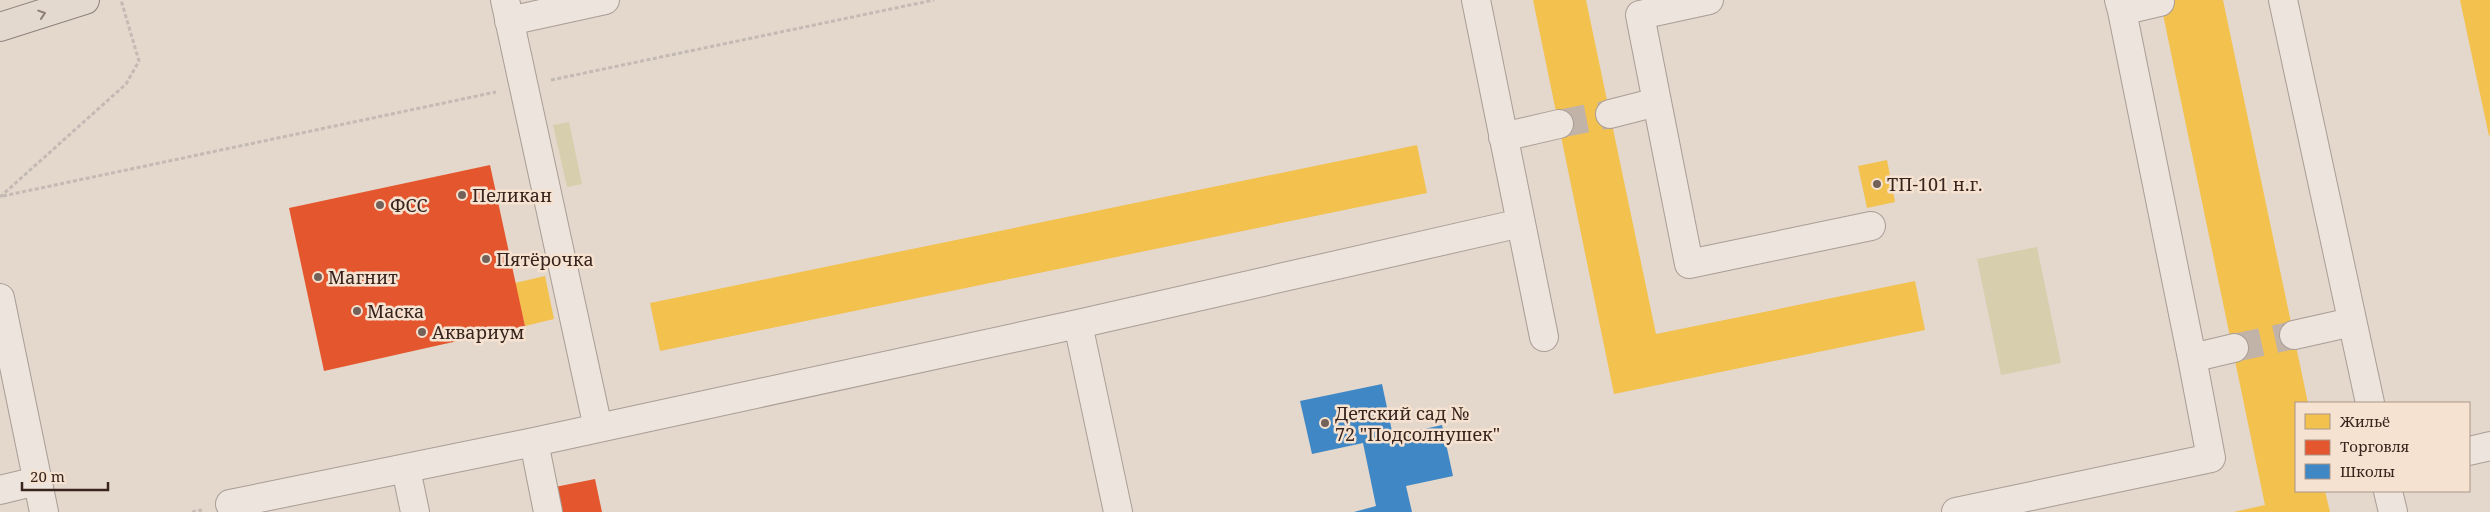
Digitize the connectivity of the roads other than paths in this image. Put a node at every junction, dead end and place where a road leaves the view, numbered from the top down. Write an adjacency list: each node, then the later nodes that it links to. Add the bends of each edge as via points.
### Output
1 (85, 0): 9 (main road, one-way to 1)
2 (605, 0): 8 (street)
3 (1476, 0): 13 (street)
4 (1709, 0): 10 (street, via 1640,14)
5 (2283, 0): 17 (street)
6 (2160, 2): 7 (street)
7 (2120, 6): 22 (street)
8 (507, 11): 24 (street)
9 (0, 27)
10 (1657, 102): 11 (street); 15 (street, via 1689,264)
11 (1610, 114)
12 (1559, 124): 13 (street)
13 (1503, 137): 14 (street)
14 (1521, 223): 18 (street); 20 (street)
15 (1871, 226)
16 (0, 298): 29 (street)
17 (2352, 322): 19 (street); 23 (street)
18 (1078, 324): 24 (street); 36 (street)
19 (2294, 335)
20 (1544, 338)
21 (2234, 348): 22 (street)
22 (2192, 358): 37 (street, via 2211,458)
23 (2370, 402)
24 (598, 428): 25 (street)
25 (534, 442): 28 (street); 35 (street)
26 (2490, 446): 27 (street)
27 (2470, 451)
28 (406, 469): 32 (street); 34 (street)
29 (37, 481): 30 (street); 33 (street)
30 (0, 490)
31 (2388, 492): 38 (street)
32 (230, 504)
33 (44, 512)
34 (415, 512)
35 (548, 512)
36 (1118, 512)
37 (1956, 512)
38 (2393, 512)

